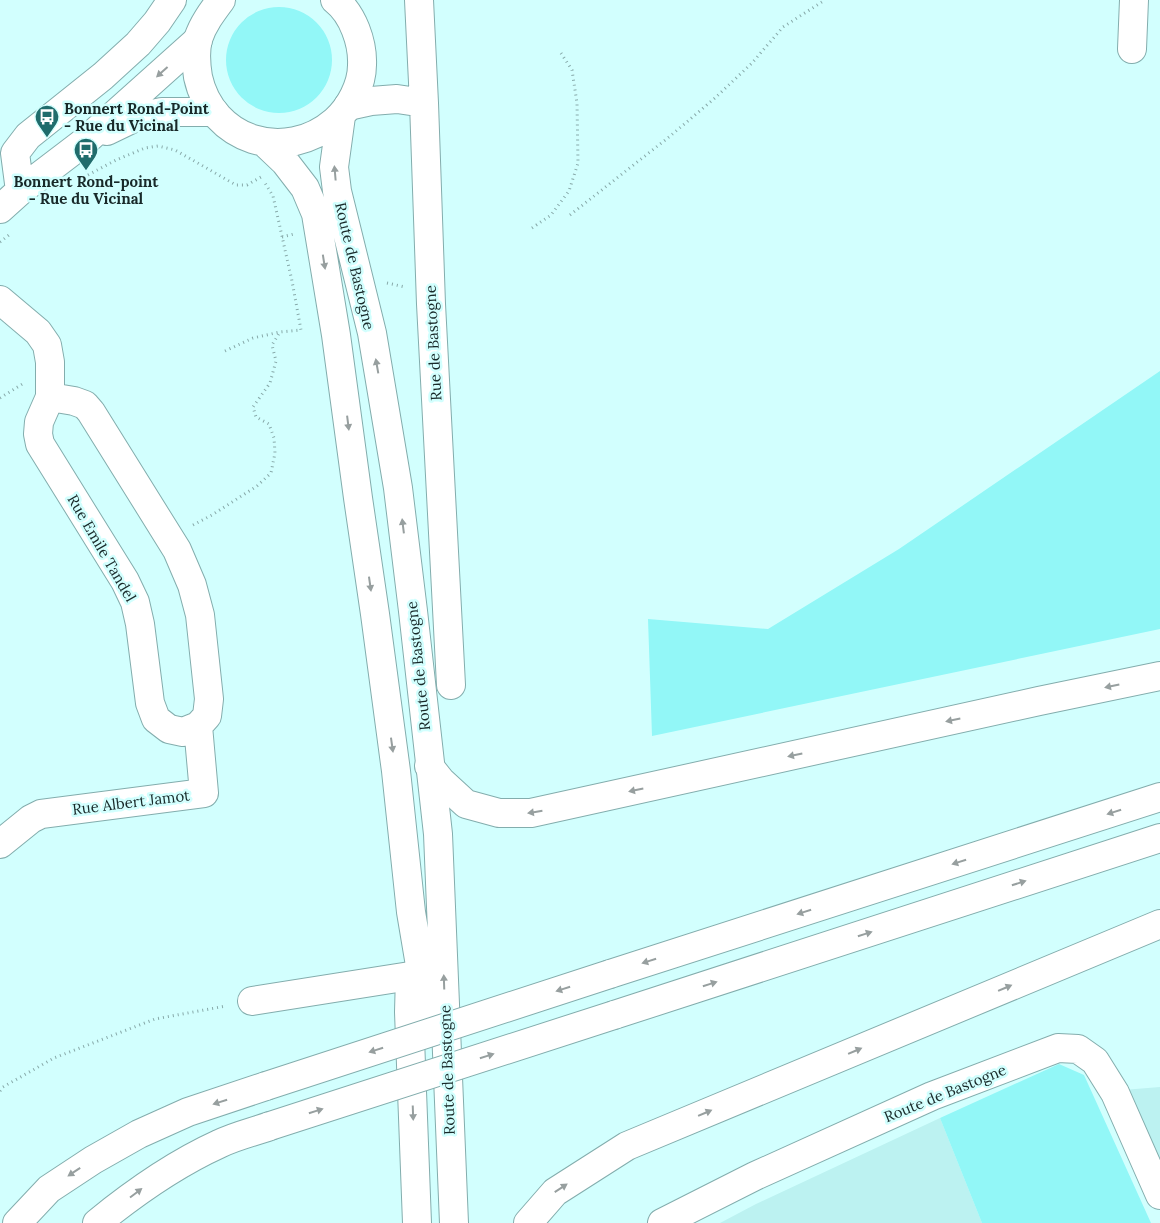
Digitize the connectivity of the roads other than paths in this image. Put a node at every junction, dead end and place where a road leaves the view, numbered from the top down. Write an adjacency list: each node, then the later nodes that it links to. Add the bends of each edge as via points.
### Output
1 (172, 0): 16 (main road, via 138,44 28,136 15,154)
2 (221, 0): 7 (main road, via 207,18)
3 (335, 0): 6 (main road)
4 (420, 0): 11 (main road, Rue de Bastogne)
5 (1134, 0): 8 (main road)
6 (358, 12): 9 (main road)
7 (198, 40): 13 (main road, via 197,73 201,90); 15 (main road, one-way to 15)
8 (1132, 49)
9 (361, 75): 10 (main road); 12 (main road)
10 (397, 100): 11 (main road); 12 (main road, via 371,101)
11 (424, 103): 20 (main road, Rue de Bastogne, via 431,304)
12 (344, 111): 14 (main road, via 325,130 306,139); 22 (main road, Route de Bastogne, one-way to 12, via 398,488 372,333 337,191 334,167)
13 (214, 112): 14 (main road, via 228,126); 15 (main road, via 162,112 134,118)
14 (264, 142): 26 (main road, Route de Bastogne, one-way to 26, via 305,188 316,214 375,614)
15 (83, 143): 16 (main road)
16 (11, 210)
17 (0, 300): 18 (main road, Rue Emile Tandel, via 38,332 47,345)
18 (50, 397): 21 (main road, via 85,405 91,412 177,550 200,615 209,699 207,716); 21 (main road, Rue Emile Tandel, via 39,422 40,444 135,602 150,703 156,719 169,729 183,732)
19 (1160, 676): 22 (main road, one-way to 22, via 531,813 499,813 466,804)
20 (452, 685)
21 (198, 726): 25 (main road, Rue Albert Jamot, via 204,793 41,814)
22 (429, 766): 35 (main road, Route de Bastogne, one-way to 22, via 438,834)
23 (1160, 797): 31 (main road, one-way to 31, bridge, via 188,1112 93,1160 49,1189)
24 (1160, 838): 32 (main road, one-way to 24, bridge, via 169,1170 220,1143)
25 (0, 844)
26 (411, 912): 28 (main road); 34 (main road, Route de Bastogne, via 427,1007)
27 (1160, 924): 36 (main road, one-way to 27, via 554,1192 627,1146)
28 (410, 976): 29 (main road); 33 (main road, one-way to 33)
29 (252, 1001)
30 (1160, 1196): 37 (main road, Route de Bastogne, via 1115,1093 1095,1061 1078,1049 1058,1048 932,1096 756,1176)
31 (17, 1223)
32 (98, 1223)
33 (417, 1223)
34 (438, 1223)
35 (454, 1223)
36 (528, 1223)
37 (662, 1223)

